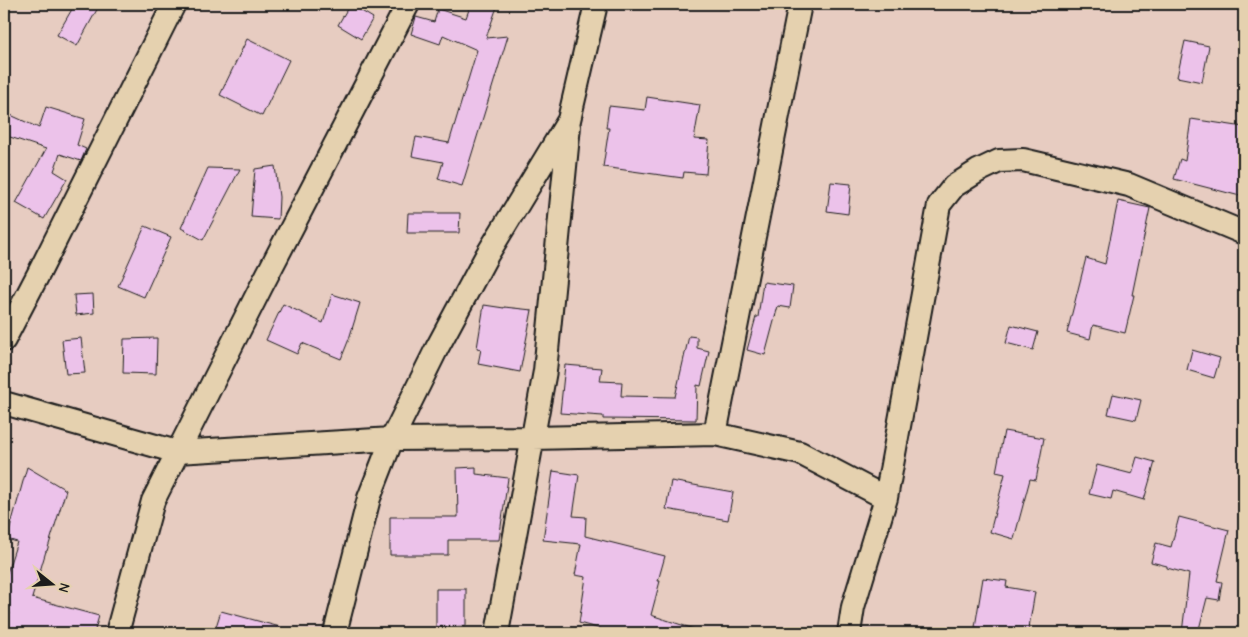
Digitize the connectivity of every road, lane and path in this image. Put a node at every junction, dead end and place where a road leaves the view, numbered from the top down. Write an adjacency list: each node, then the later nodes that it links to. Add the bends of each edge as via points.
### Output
1 (174, 4): 7 (street)
2 (408, 4): 12 (street)
3 (596, 4): 5 (street)
4 (800, 4): 9 (street)
5 (570, 120): 10 (street, via 544,371); 11 (street, via 486,255)
6 (1244, 233): 13 (street, via 1129,185 1023,160 999,161 954,186 938,205)
7 (4, 340)
8 (4, 403): 12 (street)
9 (715, 434): 10 (street); 13 (street, via 800,453)
10 (532, 438): 11 (street); 16 (street)
11 (392, 439): 12 (street); 15 (street, via 369,498)
12 (177, 452): 14 (street, via 153,501)
13 (886, 498): 17 (street, via 853,607)
14 (117, 633)
15 (334, 633)
16 (497, 633)
17 (849, 633)

